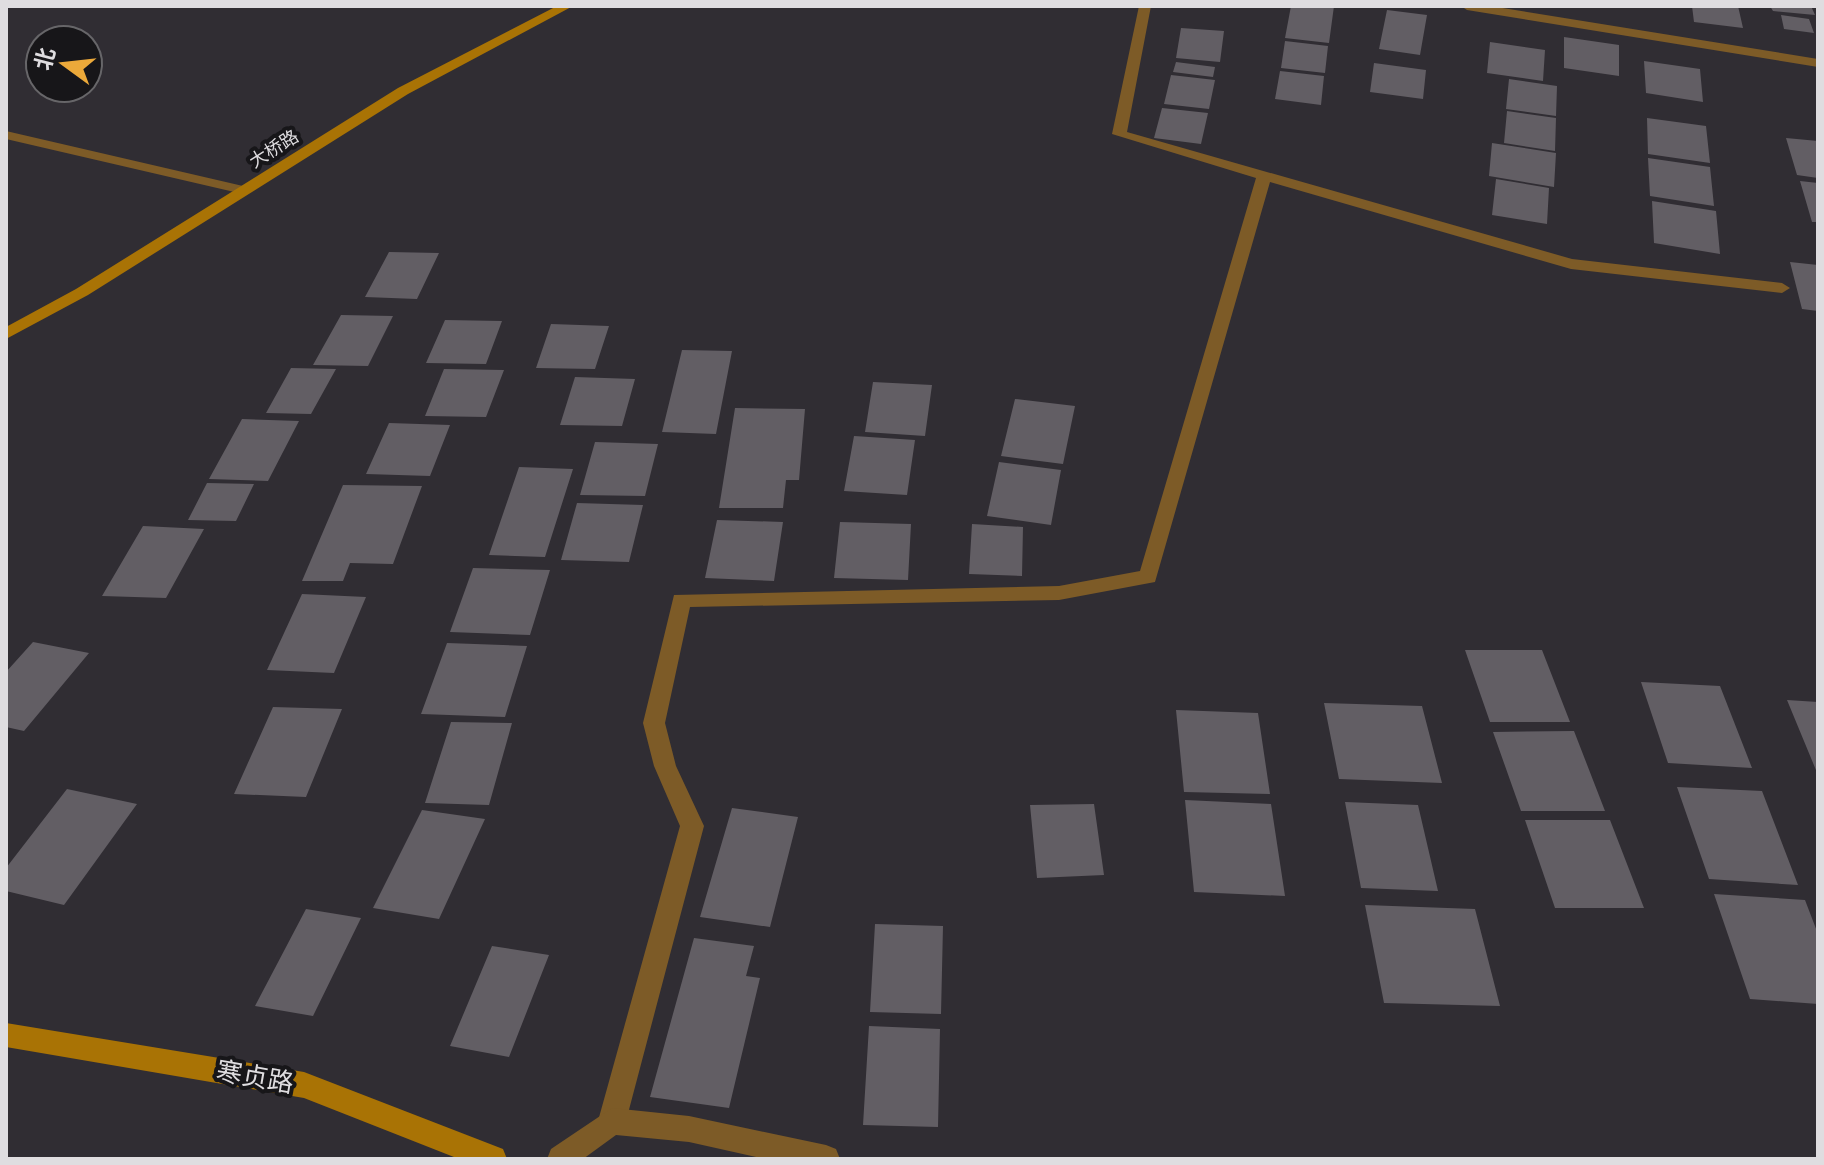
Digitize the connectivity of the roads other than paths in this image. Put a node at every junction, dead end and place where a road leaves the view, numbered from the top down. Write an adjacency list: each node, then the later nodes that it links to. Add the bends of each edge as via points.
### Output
1 (567, 6): 7 (main road, 大桥路, via 403,91)
2 (1145, 6): 6 (street, via 1119,134)
3 (1467, 6): 4 (street)
4 (1818, 63)
5 (6, 135): 7 (street)
6 (1264, 177): 8 (street, via 1571,264); 11 (street, via 1148,577 1059,593 681,600 654,723 665,766 692,826)
7 (243, 190): 9 (main road, 大桥路)
8 (1782, 288)
9 (6, 334)
10 (6, 1035): 12 (main road, 寒贞路, via 304,1085)
11 (612, 1121): 13 (street); 14 (street, via 689,1129)
12 (493, 1159)
13 (561, 1159)
14 (826, 1159)

